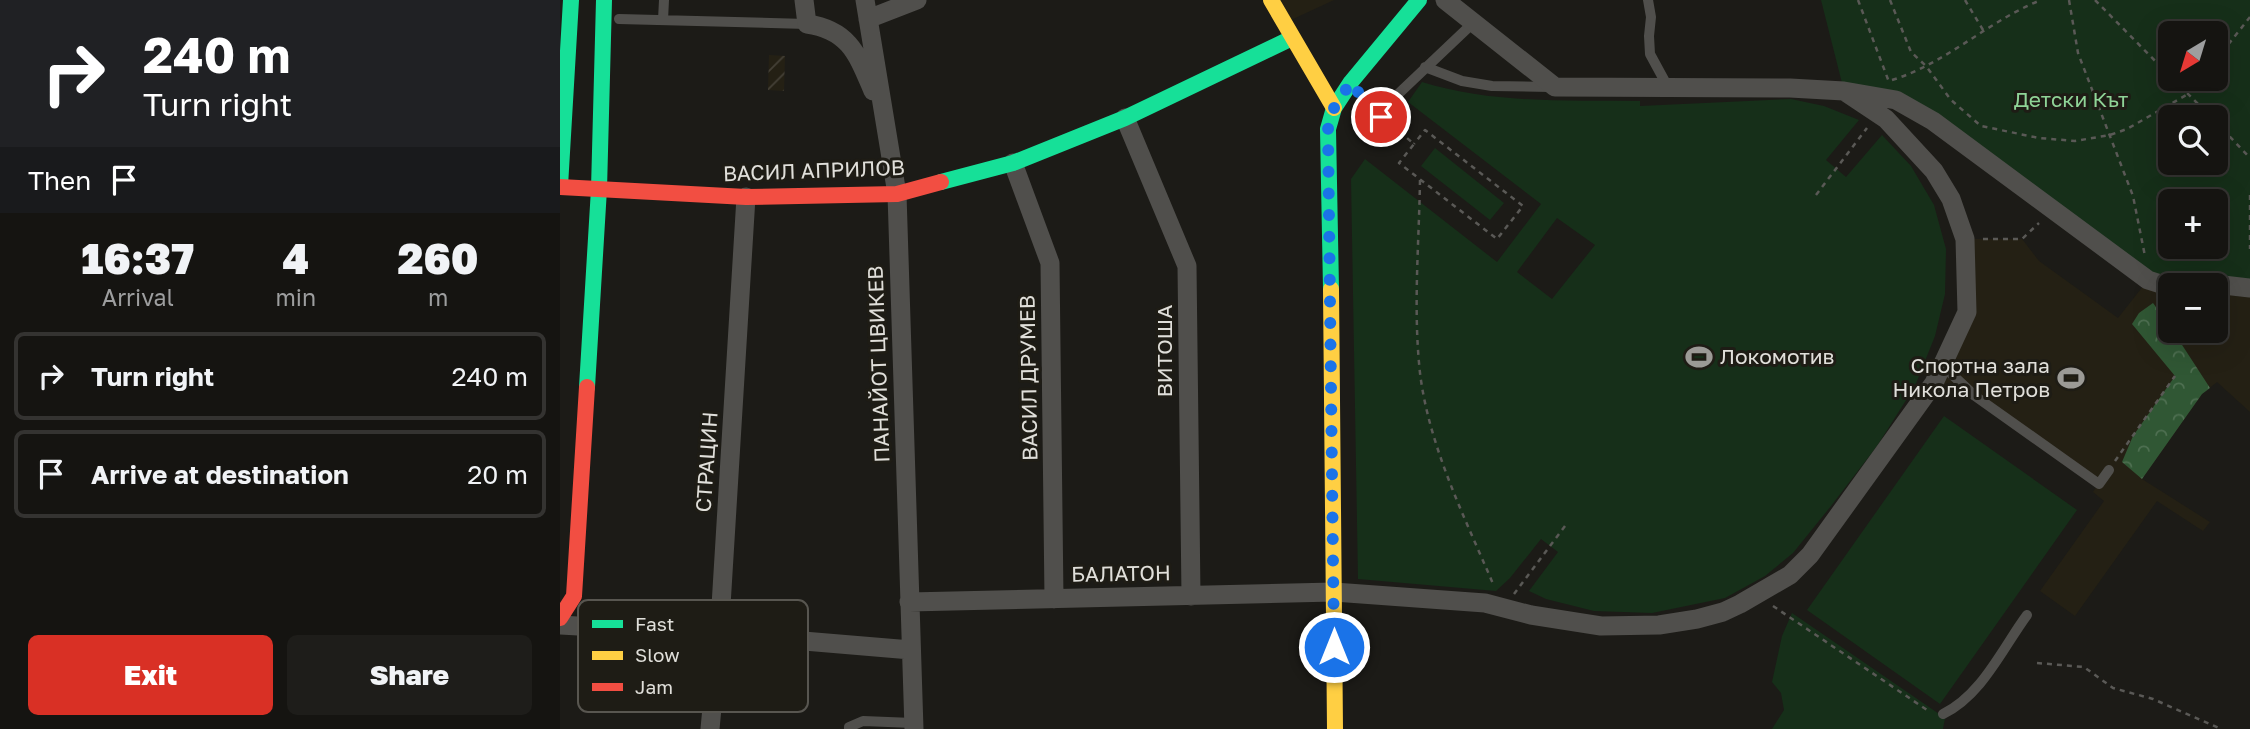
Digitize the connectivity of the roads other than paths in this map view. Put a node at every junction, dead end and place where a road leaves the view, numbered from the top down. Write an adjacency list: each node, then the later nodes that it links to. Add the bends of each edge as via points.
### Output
1 (604, 0): 26 (street)
2 (664, 0): 12 (lane)
3 (804, 0): 14 (street)
4 (918, 0): 10 (street)
5 (1271, 0): 15 (street)
6 (1419, 0): 20 (street)
7 (1445, 0): 13 (street)
8 (1648, 0): 18 (lane, via 1650,54)
9 (567, 4): 25 (street)
10 (866, 9): 22 (street, ПАНАЙОТ ЦВИКЕВ)
11 (619, 19): 12 (lane)
12 (663, 20): 14 (lane)
13 (1474, 23): 16 (lane); 17 (street)
14 (807, 24): 22 (street, via 824,27 854,48)
15 (1292, 38): 20 (street); 21 (street, ВАСИЛ АПРИЛОВ)
16 (1425, 67): 17 (lane, via 1492,86); 23 (lane, via 1395,97)
17 (1555, 87): 18 (street)
18 (1669, 89): 19 (street)
19 (1844, 91): 29 (street, via 1896,100 1933,121); 32 (street, БАЛАТОН, via 1879,113 1934,171 1951,199 1965,239 1967,312)
20 (1334, 108): 34 (street, via 1328,129)
21 (1125, 118): 24 (street, ВАСИЛ АПРИЛОВ); 35 (street, ВИТОША, via 1187,266)
22 (886, 121): 27 (street, ПАНАЙОТ ЦВИКЕВ)
23 (1369, 138)
24 (1013, 163): 27 (street, ВАСИЛ АПРИЛОВ); 36 (street, ВАСИЛ ДРУМЕВ, via 1050,263)
25 (560, 186): 26 (street, ВАСИЛ АПРИЛОВ)
26 (599, 189): 28 (street, ВАСИЛ АПРИЛОВ); 40 (street, via 574,596)
27 (897, 194): 28 (street, ВАСИЛ АПРИЛОВ); 38 (street, ПАНАЙОТ ЦВИКЕВ)
28 (746, 197): 37 (street, СТРАЦИН)
29 (2158, 283)
30 (2228, 286): 31 (street)
31 (2250, 288)
32 (1943, 366): 33 (lane, via 1975,396 2099,484); 34 (street, БАЛАТОН, via 1810,555 1790,575 1723,612 1659,625 1601,626 1485,603)
33 (2109, 470)
34 (1334, 592): 35 (street, БАЛАТОН); 48 (street)
35 (1191, 596): 36 (street, БАЛАТОН)
36 (1054, 599): 38 (street, БАЛАТОН)
37 (721, 600)
38 (909, 602): 44 (street, ПАНАЙОТ ЦВИКЕВ)
39 (2027, 615): 45 (lane, via 1979,686)
40 (560, 618)
41 (560, 625): 42 (street)
42 (578, 626)
43 (808, 641): 44 (street)
44 (911, 650): 46 (street, ПАНАЙОТ ЦВИКЕВ)
45 (1943, 714)
46 (914, 726): 47 (lane, via 863,721)
47 (849, 729)
48 (1335, 729)

